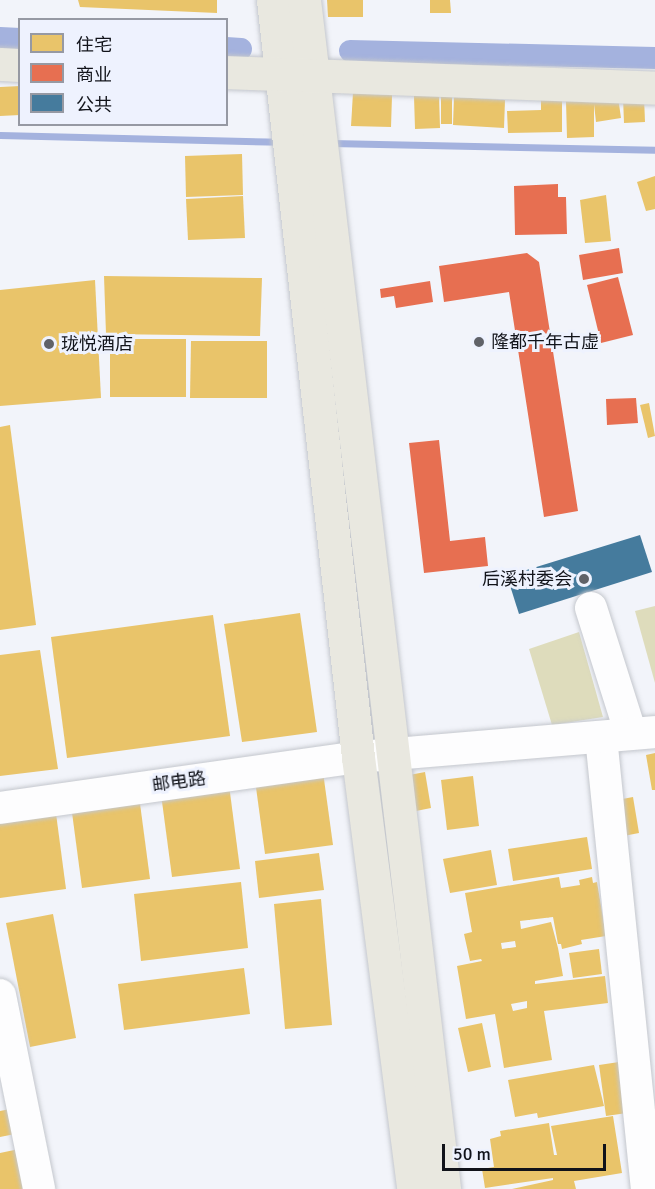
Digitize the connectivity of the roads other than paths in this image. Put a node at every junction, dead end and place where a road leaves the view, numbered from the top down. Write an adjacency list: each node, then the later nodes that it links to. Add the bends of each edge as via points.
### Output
1 (273, 0): 6 (main road)
2 (304, 0): 6 (main road)
3 (0, 64): 4 (main road)
4 (18, 65)
5 (228, 72): 6 (main road)
6 (297, 75): 7 (main road); 8 (main road)
7 (655, 87)
8 (305, 142): 11 (main road); 12 (main road)
9 (591, 608): 10 (street)
10 (629, 734): 11 (street, 邮电路); 18 (street)
11 (392, 754): 12 (street, 邮电路); 17 (main road)
12 (358, 757): 13 (street, 邮电路); 16 (main road)
13 (0, 808)
14 (0, 995): 15 (street)
15 (39, 1189)
16 (412, 1189)
17 (444, 1189)
18 (647, 1189)

